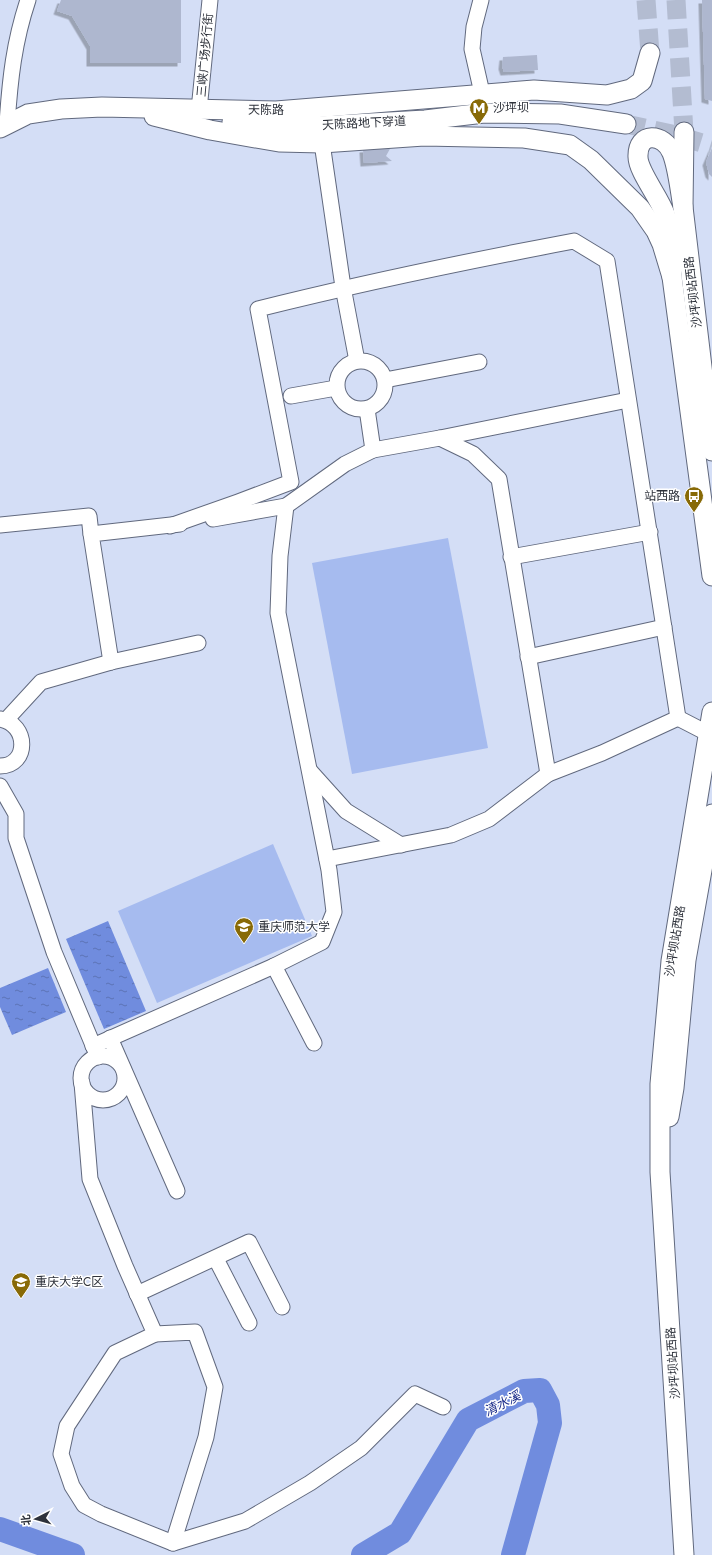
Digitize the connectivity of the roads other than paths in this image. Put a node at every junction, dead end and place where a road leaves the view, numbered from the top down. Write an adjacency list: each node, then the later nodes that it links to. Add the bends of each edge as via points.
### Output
1 (28, 0): 9 (street, via 19,28)
2 (210, 0): 7 (street, 三峡广场步行街)
3 (481, 0): 5 (street, via 474,27 472,49)
4 (650, 53): 5 (main road, 天陈路, via 642,81 631,89 607,96 534,90)
5 (482, 93): 7 (main road, 天陈路, via 276,111)
6 (102, 107): 7 (main road, 天陈路); 8 (main road, 天陈路地下穿道, via 277,126 417,120 484,113 560,114); 9 (main road, 天陈路, via 28,114); 11 (main road, via 274,141)
7 (199, 110)
8 (626, 124)
9 (2, 128)
10 (684, 132): 12 (main road, 沙坪坝站西路)
11 (322, 143): 13 (main road, via 424,136 524,138 570,145 591,160 640,208 656,230); 14 (street)
12 (683, 207): 13 (main road, via 672,154 663,141 648,138 638,149 638,163 666,217); 24 (main road, 沙坪坝站西路)
13 (672, 278): 31 (main road, 沙坪坝站西路)
14 (343, 287): 15 (street); 20 (street, via 574,241 607,261); 27 (street, via 258,309 290,482)
15 (357, 361): 17 (street, via 369,362 379,369); 18 (street, via 341,370)
16 (479, 362): 17 (street)
17 (385, 380): 21 (street, via 384,392 378,403)
18 (336, 388): 19 (street); 21 (street, via 342,401 353,409)
19 (291, 396)
20 (628, 400): 22 (street); 28 (street)
21 (367, 409): 23 (street)
22 (440, 438): 23 (street); 30 (street, via 473,454 499,479)
23 (373, 450): 25 (street, via 345,464)
24 (712, 451)
25 (286, 506): 27 (street); 41 (street, via 280,556 278,613)
26 (0, 525): 29 (street, via 89,516)
27 (170, 526): 29 (street)
28 (650, 532): 30 (street); 32 (street)
29 (91, 534): 35 (street)
30 (511, 558): 34 (street)
31 (712, 576)
32 (664, 627): 34 (street); 37 (street)
33 (198, 643): 35 (street)
34 (528, 657): 42 (street)
35 (111, 662): 38 (street, via 41,682)
36 (712, 712): 39 (main road, 沙坪坝站西路)
37 (678, 718): 39 (street); 42 (street, via 602,753)
38 (3, 720): 40 (street, via 13,724 18,730 22,745 16,759)
39 (709, 734): 53 (main road, 沙坪坝站西路, via 671,961 660,1084)
40 (0, 766)
41 (310, 771): 45 (street, via 346,811); 46 (street)
42 (548, 774): 45 (street, via 489,819 451,835)
43 (0, 786): 50 (street, via 16,814 18,845 54,952)
44 (711, 819): 53 (main road, 沙坪坝站西路, via 686,960 674,1088)
45 (402, 845): 46 (street)
46 (327, 859): 47 (street, via 334,912 322,942)
47 (274, 966): 48 (street); 49 (street)
48 (110, 1038): 50 (street); 51 (street)
49 (314, 1043)
50 (95, 1052): 51 (street, via 113,1058); 52 (street, via 84,1069)
51 (122, 1068): 52 (street, via 125,1081 123,1088 108,1100 94,1098 88,1094); 54 (street)
52 (82, 1083): 56 (street, via 90,1178)
53 (660, 1172): 62 (main road, 沙坪坝站西路)
54 (177, 1191)
55 (216, 1259): 56 (street); 57 (street, via 249,1242); 58 (street)
56 (137, 1294): 59 (street)
57 (282, 1307)
58 (249, 1323)
59 (155, 1334): 61 (street, via 195,1332 215,1387 206,1437); 61 (street, via 115,1353 67,1426 61,1454 72,1486 84,1505)
60 (443, 1407): 61 (street, via 416,1394 361,1448 310,1483 245,1521)
61 (173, 1543)
62 (684, 1555)

